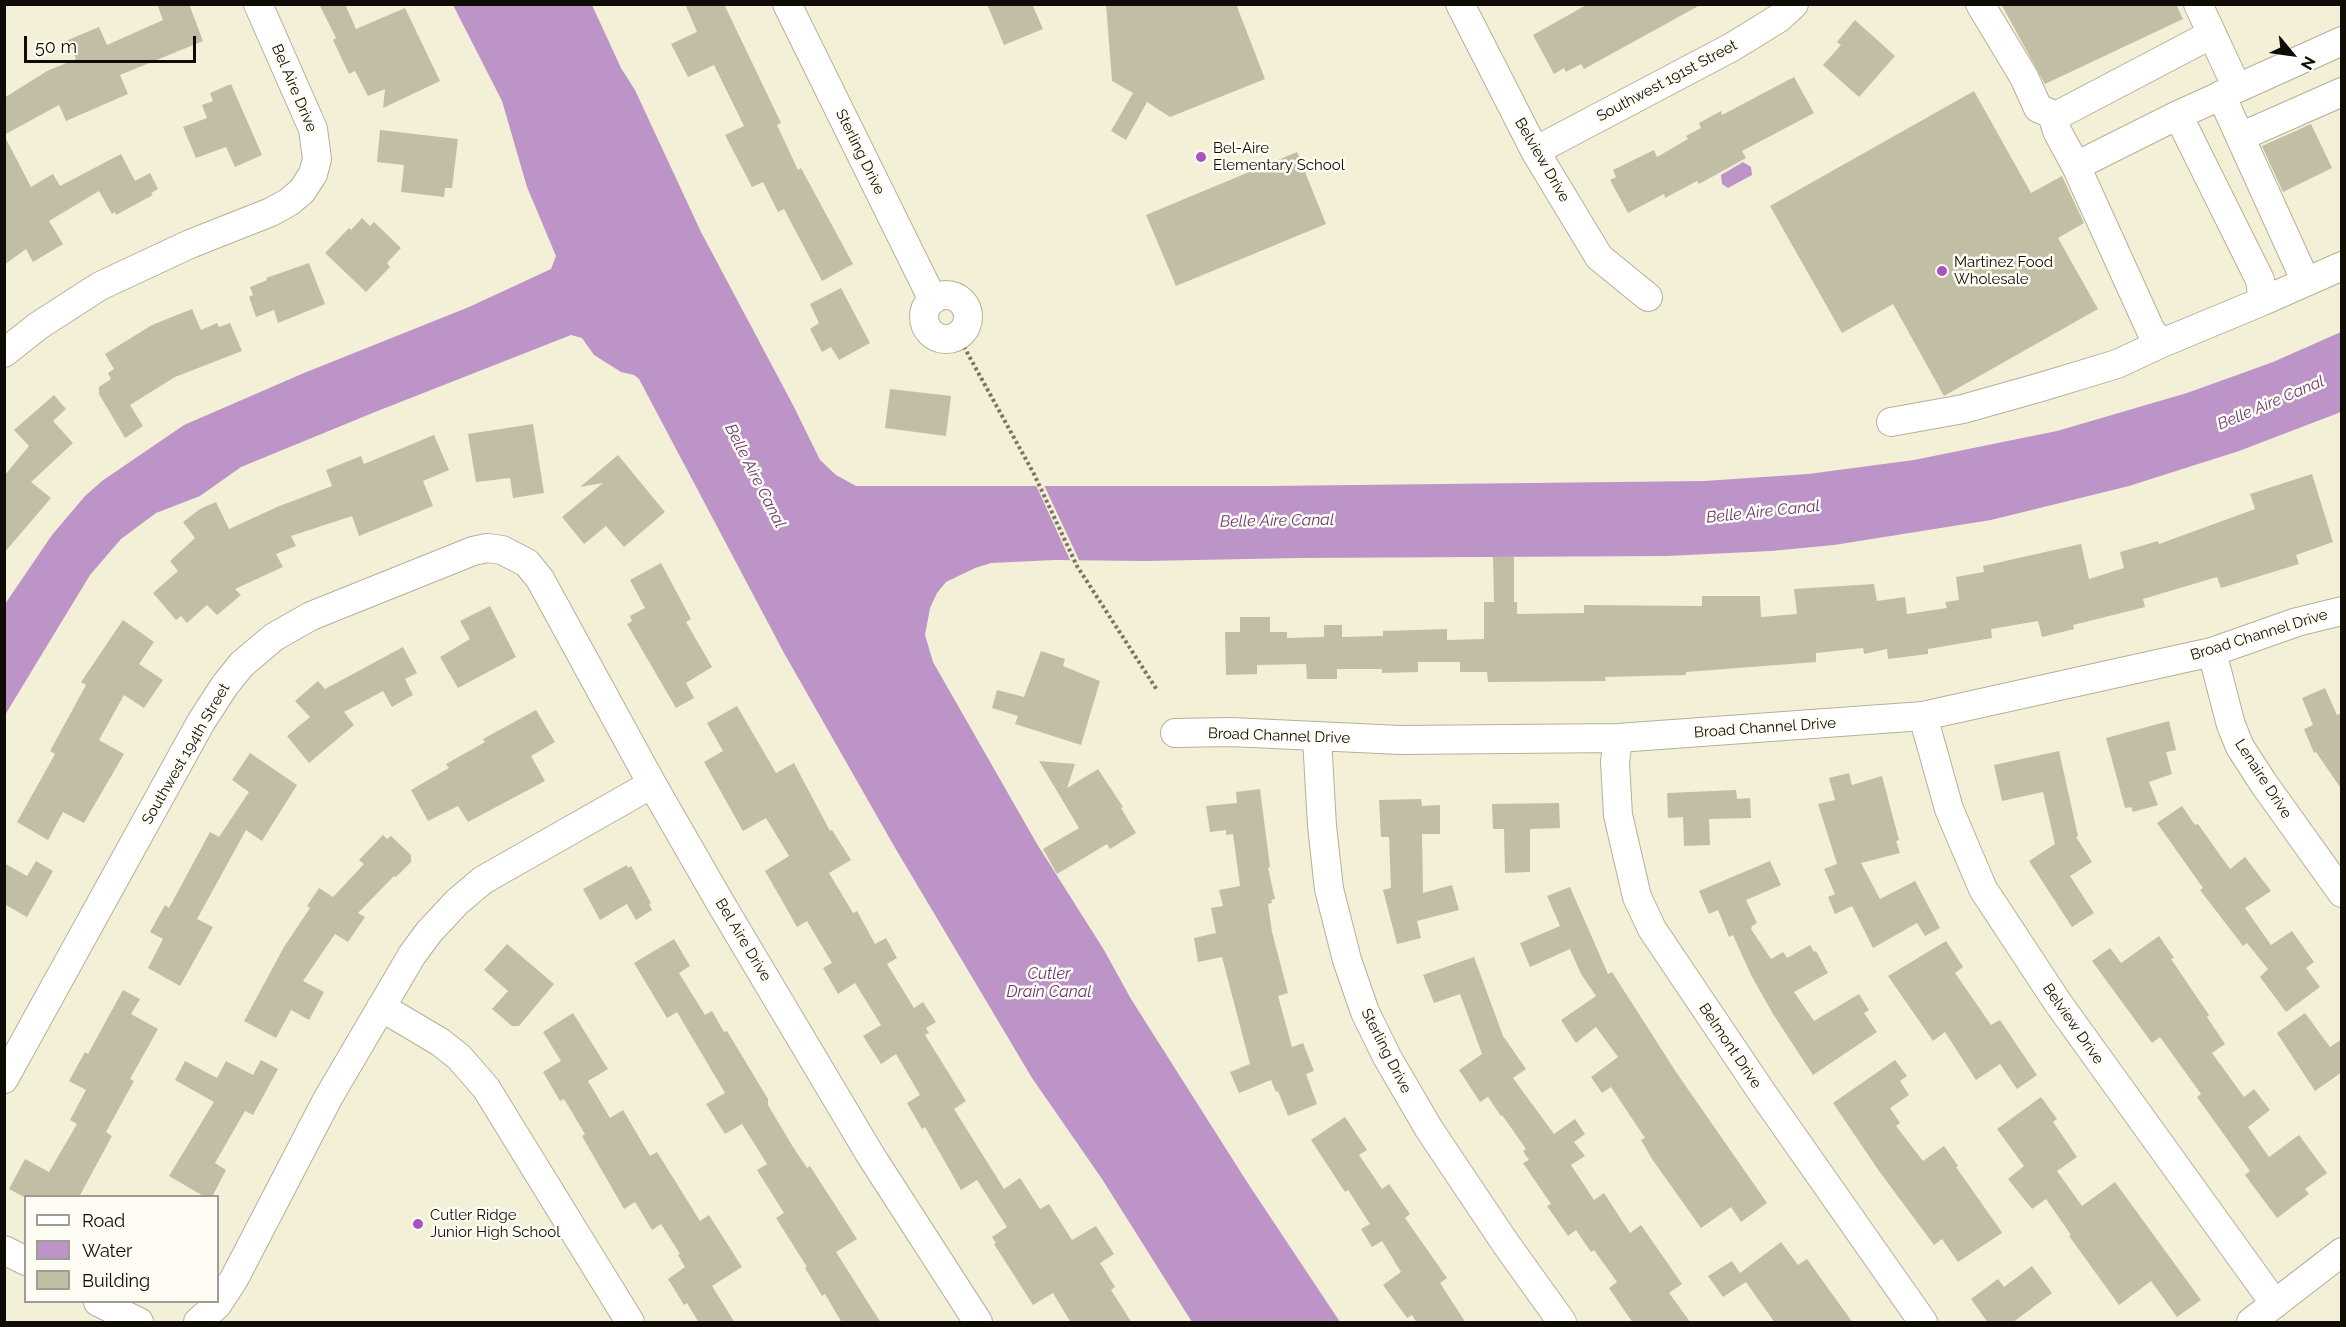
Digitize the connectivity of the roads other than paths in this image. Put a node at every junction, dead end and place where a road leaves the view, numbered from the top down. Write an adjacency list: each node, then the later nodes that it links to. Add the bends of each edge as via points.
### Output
1 (258, 4): 22 (street, Bel Aire Drive, via 313,129 317,152 313,174 302,191 271,212 100,286)
2 (787, 4): 20 (street, Sterling Drive, via 933,300 946,295 964,304 967,325)
3 (1460, 4): 14 (street, Belview Drive)
4 (1794, 4): 14 (street, Southwest 191st Street, via 1732,47)
5 (1980, 4): 12 (street, via 2038,108)
6 (2198, 4): 7 (street)
7 (2212, 34): 9 (street); 12 (street)
8 (2342, 41): 9 (street)
9 (2229, 91): 11 (street); 13 (street)
10 (2342, 92): 13 (street)
11 (2178, 115): 15 (street); 19 (street, via 2260,280)
12 (2056, 116): 15 (street, via 2057,131)
13 (2240, 137): 17 (street)
14 (1535, 151): 18 (street, Belview Drive, via 1599,256)
15 (2076, 166): 21 (street, via 2151,331)
16 (2342, 266): 17 (street)
17 (2306, 282): 19 (street)
18 (1648, 297)
19 (2263, 301): 21 (street)
20 (958, 336)
21 (2162, 343): 23 (street, via 2117,364 2041,387 1963,409)
22 (4, 353)
23 (1891, 422)
24 (514, 555): 31 (street, Bel Aire Drive, via 540,579); 34 (street, Southwest 194th Street, via 487,548 461,555 303,620 274,637 242,664 201,722)
25 (2342, 611): 26 (street, Broad Channel Drive, via 2297,622)
26 (2212, 652): 27 (street, Broad Channel Drive); 32 (street, Lenaire Drive, via 2240,747)
27 (1923, 716): 30 (street, Broad Channel Drive); 41 (street, Belview Drive, via 1949,809 1983,889 2058,1004)
28 (1175, 733): 29 (street, Broad Channel Drive)
29 (1317, 738): 30 (street, Broad Channel Drive); 46 (street, Sterling Drive, via 1329,889 1365,1012 1424,1120)
30 (1618, 738): 47 (street, Belmont Drive, via 1618,815 1637,897 1652,928)
31 (652, 784): 33 (street, via 477,884 429,932); 45 (street, Bel Aire Drive, via 871,1155)
32 (2342, 893)
33 (381, 1007): 38 (street); 44 (street, via 440,1042 480,1080)
34 (4, 1079)
35 (4, 1250): 37 (street)
36 (2342, 1252): 41 (street)
37 (24, 1260)
38 (219, 1302)
39 (100, 1303): 42 (street)
40 (218, 1303): 43 (street)
41 (2275, 1304): 48 (street)
42 (139, 1323)
43 (198, 1323)
44 (630, 1323)
45 (978, 1323)
46 (1562, 1323)
47 (1923, 1323)
48 (2251, 1323)

